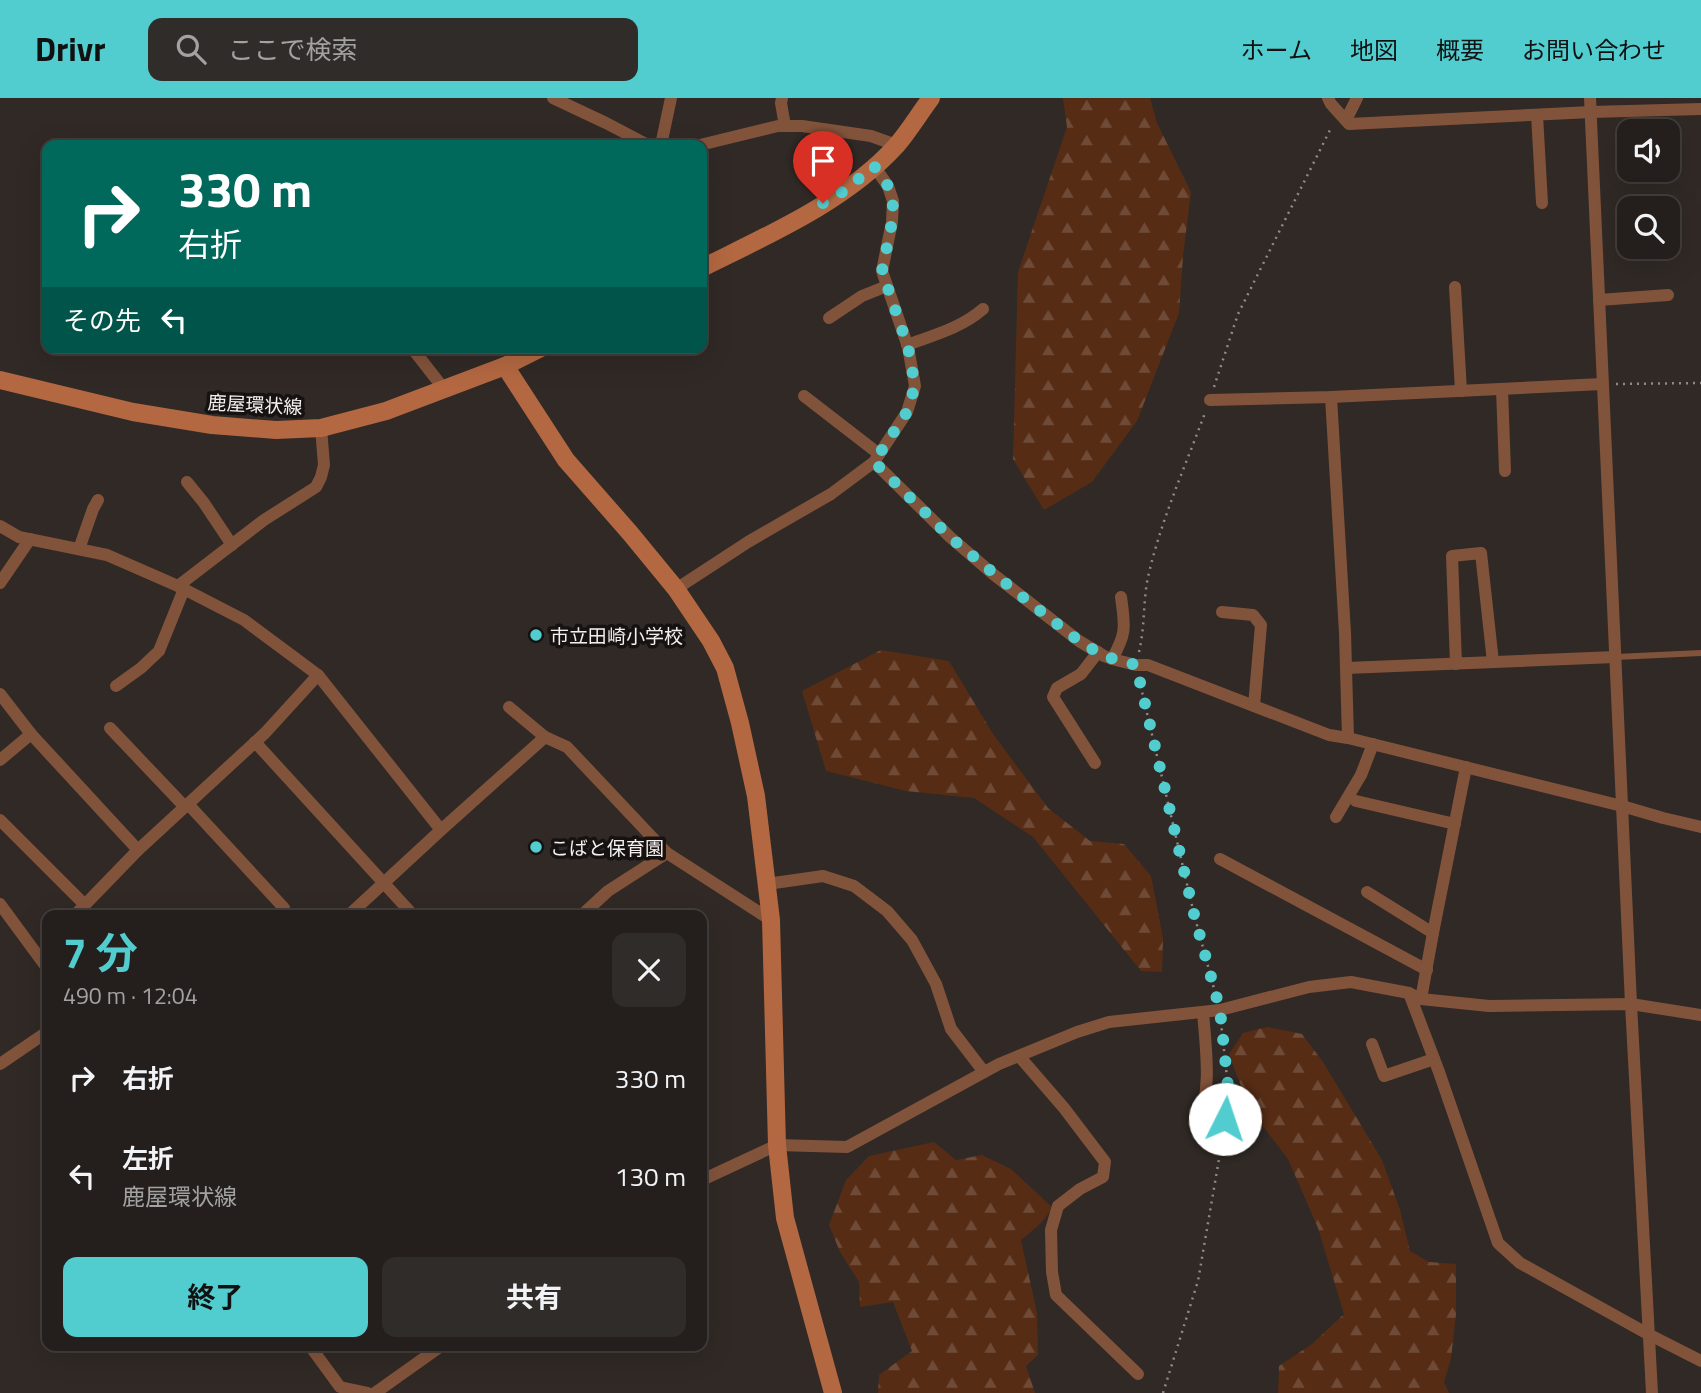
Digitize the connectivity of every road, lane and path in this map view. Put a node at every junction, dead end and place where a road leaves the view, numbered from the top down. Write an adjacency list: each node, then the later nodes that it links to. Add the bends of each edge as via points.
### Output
1 (553, 98): 13 (street)
2 (671, 98): 14 (street)
3 (931, 98): 16 (street)
4 (1328, 98): 11 (street)
5 (1357, 98): 11 (street)
6 (1590, 98): 9 (street)
7 (780, 100): 12 (street)
8 (1701, 109): 9 (street)
9 (1591, 112): 10 (street); 23 (street)
10 (1537, 115): 11 (street, via 1349,124); 18 (street)
11 (1342, 116): 38 (path, via 1238,314)
12 (785, 126): 15 (street); 16 (street, via 871,136)
13 (638, 140)
14 (662, 140)
15 (707, 143)
16 (896, 145): 17 (street)
17 (874, 166): 19 (street, via 844,191); 20 (street, via 893,201 882,271)
18 (1542, 203)
19 (707, 266)
20 (887, 286): 25 (street); 26 (street)
21 (1455, 288): 35 (street)
22 (1668, 295): 23 (street)
23 (1599, 300): 32 (street)
24 (983, 309): 26 (street, via 952,329)
25 (829, 318)
26 (907, 345): 40 (street, via 915,386 907,412)
27 (417, 354): 34 (street)
28 (523, 354): 29 (street, 鹿屋環状線)
29 (505, 366): 34 (street, 鹿屋環状線); 50 (street, via 566,460)
30 (0, 380): 39 (street, 鹿屋環状線, via 133,412 212,425)
31 (1701, 383): 32 (path)
32 (1602, 384): 33 (street); 55 (street)
33 (1502, 389): 35 (street); 41 (street)
34 (444, 390): 39 (street, 鹿屋環状線)
35 (1461, 391): 37 (street)
36 (804, 396): 40 (street)
37 (1331, 397): 38 (street); 60 (street)
38 (1210, 400): 59 (path, via 1155,549)
39 (321, 428): 46 (street, via 324,465 316,487)
40 (876, 458): 50 (street, via 831,494); 53 (street, via 950,537)
41 (1505, 471)
42 (187, 482): 46 (street)
43 (97, 500): 47 (street)
44 (0, 526): 45 (street)
45 (30, 540): 47 (street); 48 (street)
46 (232, 545): 49 (street)
47 (79, 549): 49 (street, via 107,555)
48 (0, 583)
49 (181, 588): 61 (street, via 244,620); 62 (street, via 159,651)
50 (676, 589): 87 (street, via 725,667 756,796)
51 (1121, 597): 56 (street, via 1125,629)
52 (1222, 612): 64 (street, via 1254,615 1261,625)
53 (1098, 652): 56 (street); 73 (street, via 1081,674 1057,688 1053,697)
54 (1701, 653): 55 (lane)
55 (1615, 657): 57 (street); 77 (street)
56 (1112, 659): 59 (street)
57 (1493, 662): 58 (street); 58 (street, via 1481,553 1452,556)
58 (1456, 664): 60 (street)
59 (1136, 665): 64 (street, via 1148,665); 103 (path)
60 (1346, 668): 69 (street)
61 (318, 675): 70 (street); 82 (street)
62 (116, 685)
63 (0, 694): 66 (street)
64 (1254, 706): 69 (street)
65 (509, 707): 68 (street)
66 (31, 734): 72 (street); 83 (street)
67 (112, 737): 76 (street)
68 (545, 737): 82 (street); 84 (street, via 567,747)
69 (1348, 738): 71 (street)
70 (255, 742): 76 (street); 86 (street)
71 (1373, 744): 74 (street); 78 (street, via 1361,775)
72 (0, 760)
73 (1096, 763)
74 (1466, 767): 77 (street); 80 (street)
75 (1356, 801): 80 (street)
76 (187, 805): 83 (street); 90 (street)
77 (1622, 806): 81 (street); 102 (street)
78 (1335, 817)
79 (0, 820): 89 (street)
80 (1455, 824): 97 (street)
81 (1701, 827)
82 (441, 830): 86 (street)
83 (138, 850): 89 (street)
84 (667, 853): 95 (street); 96 (street)
85 (1220, 859): 99 (street)
86 (384, 883): 93 (street); 94 (street)
87 (766, 884): 96 (street); 111 (street, via 823,876 854,886 887,911 912,940 936,984 951,1029)
88 (1367, 892): 97 (street)
89 (85, 905): 92 (street)
90 (284, 908)
91 (2, 909): 98 (street)
92 (80, 910)
93 (354, 910)
94 (408, 910)
95 (587, 910)
96 (771, 920): 113 (street)
97 (1433, 933): 99 (street)
98 (42, 961)
99 (1427, 970): 101 (street)
100 (1409, 993): 101 (street); 103 (street, via 1351,982); 109 (street)
101 (1422, 999): 102 (street, via 1489,1006)
102 (1632, 1004): 105 (street); 115 (street)
103 (1220, 1010): 104 (street); 123 (path, via 1229,1096 1198,1281)
104 (1203, 1012): 108 (street, via 1109,1023); 112 (street, via 1208,1071)
105 (1701, 1015)
106 (42, 1035): 110 (street)
107 (1373, 1044): 109 (street, via 1384,1076)
108 (1019, 1056): 111 (street); 119 (street, via 1105,1162 1103,1177 1058,1206 1051,1230 1056,1294)
109 (1434, 1059): 115 (street, via 1498,1243 1520,1263)
110 (0, 1064)
111 (984, 1072): 113 (street, via 847,1147)
112 (1198, 1125)
113 (777, 1145): 114 (street); 122 (street, via 785,1218)
114 (707, 1178)
115 (1648, 1334): 118 (street); 124 (street)
116 (314, 1351): 120 (street, via 341,1387)
117 (434, 1351): 121 (street)
118 (1701, 1361)
119 (1138, 1374)
120 (368, 1393)
121 (375, 1393)
122 (833, 1393)
123 (1163, 1393)
124 (1652, 1393)

